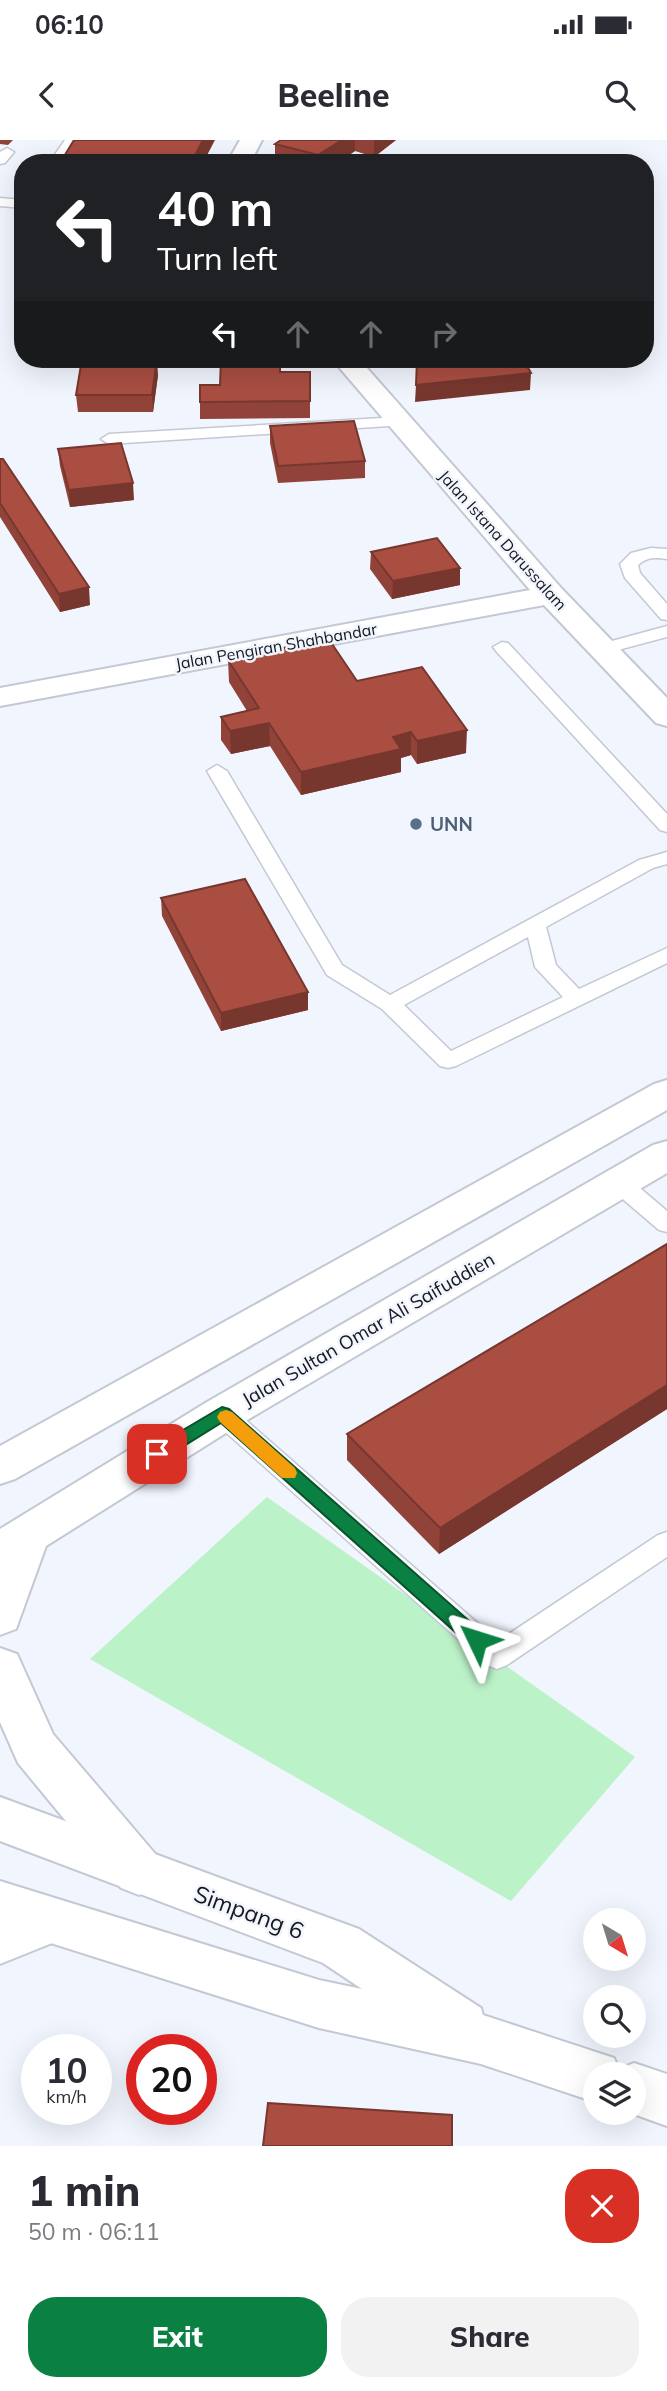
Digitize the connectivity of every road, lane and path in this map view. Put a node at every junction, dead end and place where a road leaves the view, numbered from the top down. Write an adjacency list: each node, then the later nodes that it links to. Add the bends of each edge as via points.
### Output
1 (353, 368): 2 (street, Jalan Istana Darussalam)
2 (399, 422): 3 (lane); 5 (street, Jalan Istana Darussalam)
3 (109, 439)
4 (667, 554): 6 (lane, via 637,556 629,564 631,574)
5 (551, 595): 9 (street, Jalan Istana Darussalam); 10 (street, Jalan Pengiran Shahbandar)
6 (667, 615)
7 (667, 631): 9 (lane)
8 (502, 647): 13 (lane)
9 (603, 649): 11 (street, Jalan Istana Darussalam)
10 (0, 697)
11 (667, 716)
12 (217, 771): 18 (lane, via 334,970)
13 (667, 826)
14 (667, 858): 15 (lane, via 646,864)
15 (535, 926): 17 (lane, via 545,967); 18 (lane)
16 (667, 955): 17 (lane)
17 (577, 999): 18 (lane, via 448,1061)
18 (390, 1003)
19 (667, 1093): 24 (street)
20 (667, 1155): 21 (street, Jalan Sultan Omar Ali Saifuddien)
21 (619, 1183): 22 (lane); 23 (street, Jalan Sultan Omar Ali Saifuddien)
22 (667, 1224)
23 (222, 1414): 25 (lane, via 497,1657); 26 (street, Jalan Sultan Omar Ali Saifuddien)
24 (0, 1467)
25 (667, 1543)
26 (13, 1544): 27 (street)
27 (0, 1616)
28 (0, 1668): 30 (street, via 35,1748)
29 (0, 1819): 30 (street, Simpang 6)
30 (139, 1872): 34 (street, Simpang 6, via 341,1946)
31 (0, 1904): 32 (street, Simpang 6)
32 (49, 1921): 33 (street); 34 (street, Simpang 6, via 319,2004)
33 (0, 1940)
34 (481, 2039): 35 (street, Simpang 6)
35 (583, 2072)
36 (646, 2093): 37 (street)
37 (667, 2099)

